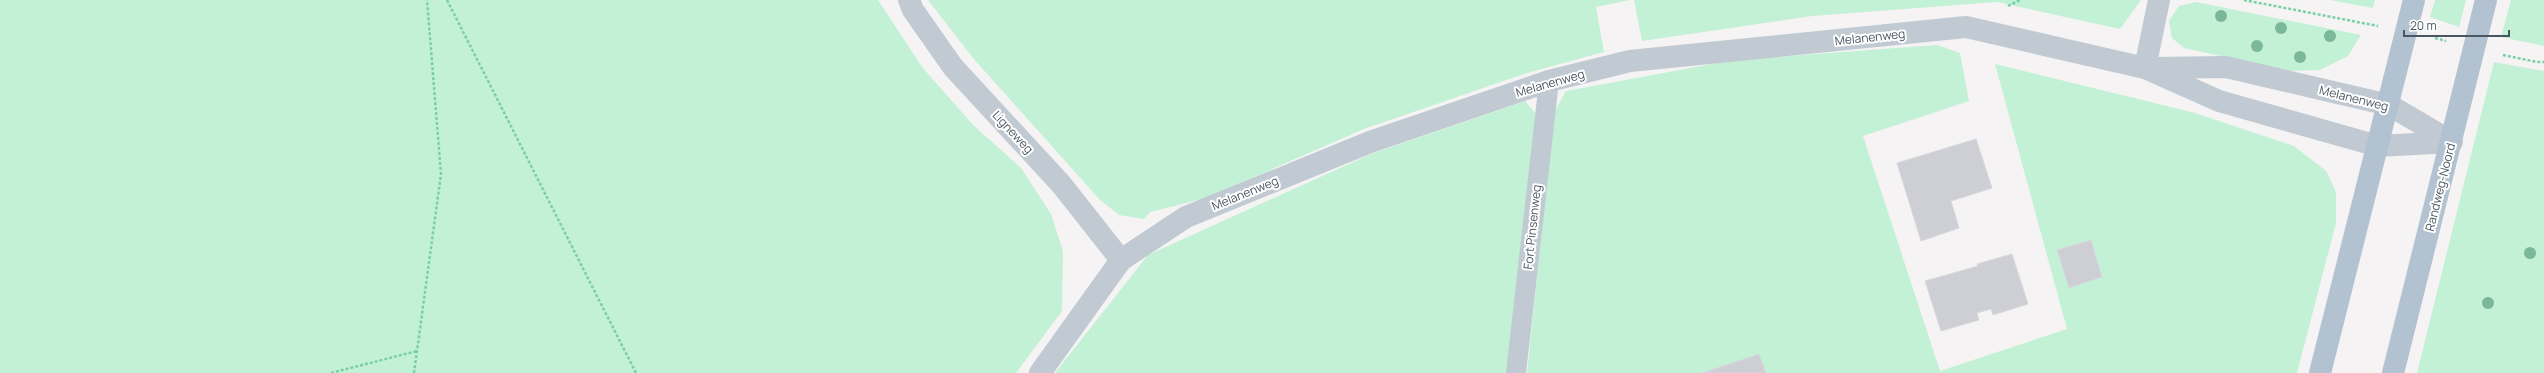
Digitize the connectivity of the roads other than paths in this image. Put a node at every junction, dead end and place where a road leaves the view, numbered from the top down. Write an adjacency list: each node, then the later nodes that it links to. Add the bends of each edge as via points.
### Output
1 (909, 0): 10 (street, Ligneweg, via 912,10 953,67 1061,184)
2 (2159, 0): 5 (street)
3 (2414, 0): 7 (main road)
4 (2486, 0): 8 (main road, Randweg-Noord)
5 (2145, 68): 6 (street, Melanenweg, via 1966,27 1630,61); 7 (street, Melanenweg, via 2226,67); 9 (street, Melanenweg, via 2219,101)
6 (1549, 81): 10 (street, Melanenweg, via 1370,142 1186,217); 12 (lane, Fort Pinsenweg)
7 (2389, 105): 8 (street, Melanenweg); 9 (main road)
8 (2452, 142): 9 (street, Melanenweg); 14 (main road, Randweg-Noord)
9 (2378, 146): 13 (main road)
10 (1121, 260): 11 (street, Melanenweg)
11 (1040, 373)
12 (1516, 373)
13 (2320, 373)
14 (2393, 373)

